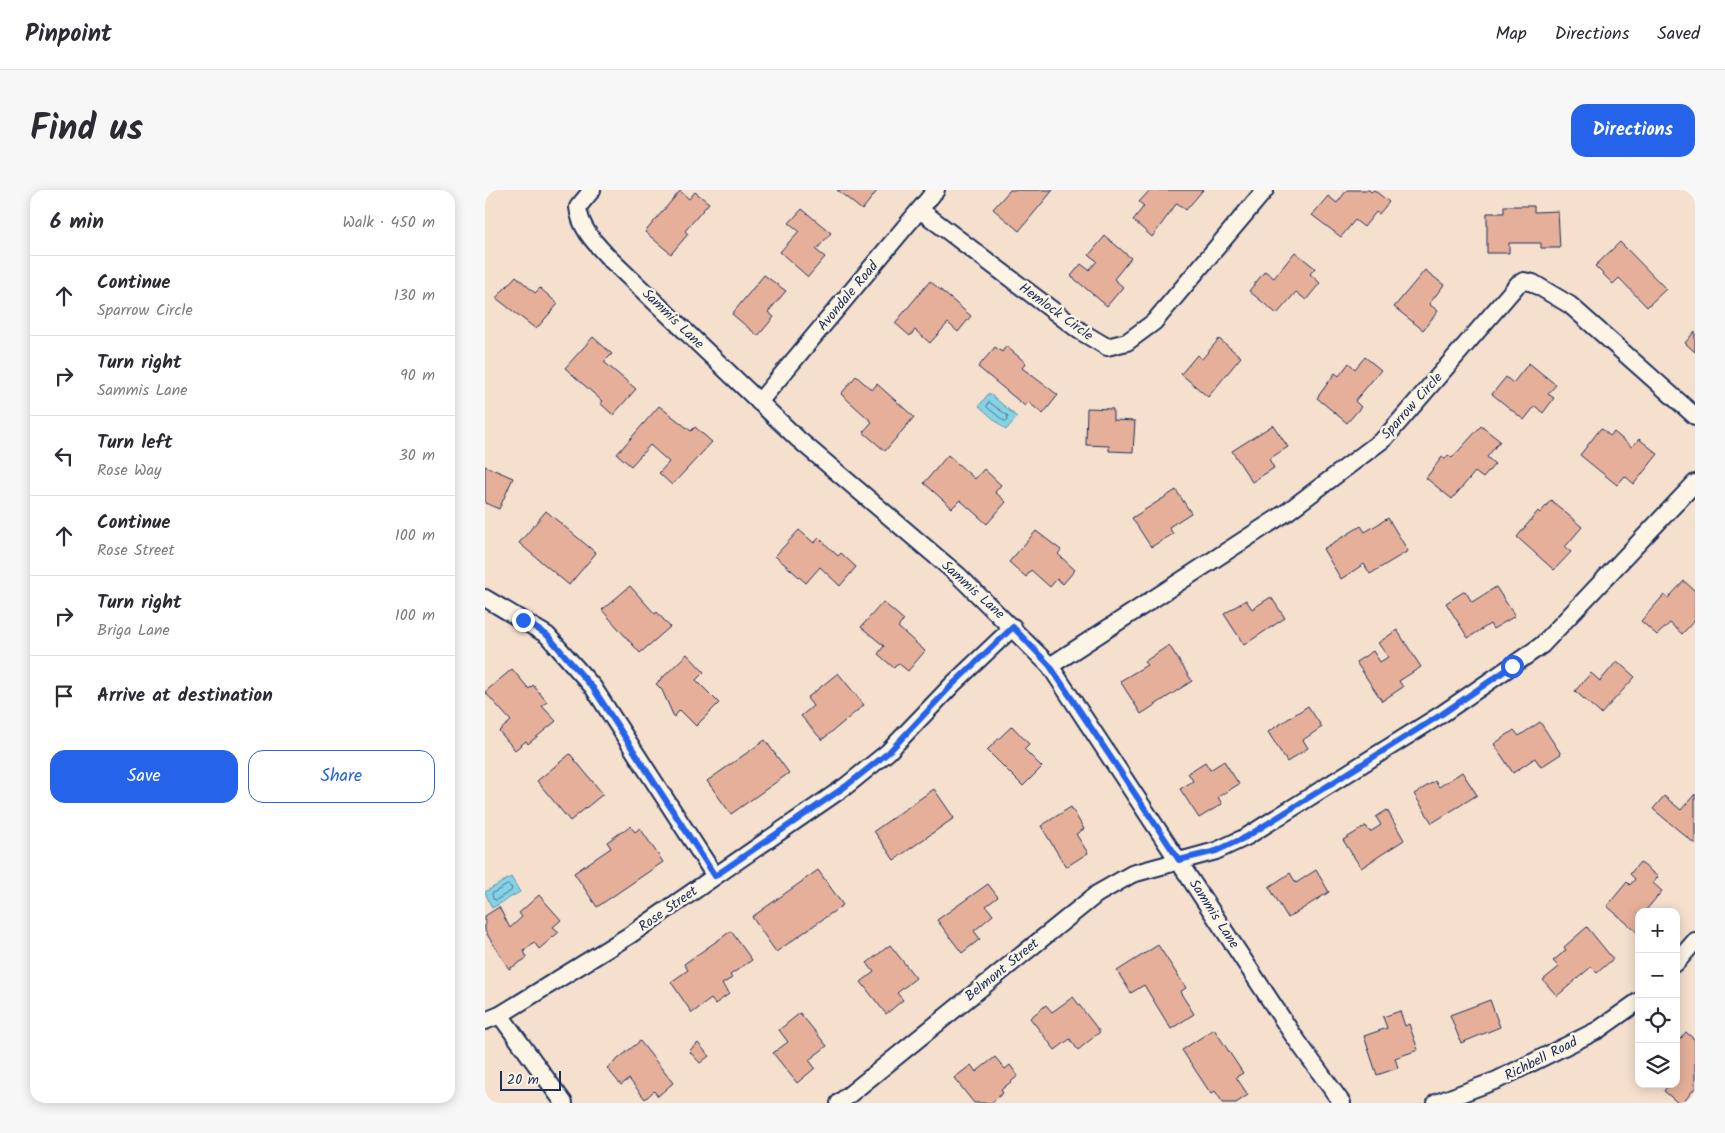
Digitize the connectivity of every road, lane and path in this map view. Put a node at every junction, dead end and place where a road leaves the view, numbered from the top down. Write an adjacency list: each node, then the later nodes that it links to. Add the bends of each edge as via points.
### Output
1 (592, 190): 5 (street, Sammis Lane, via 578,207 579,218 589,235)
2 (936, 190): 4 (street, Avondale Road)
3 (1265, 190): 4 (street, Hemlock Circle, via 1153,322 1120,346 1107,347 1079,331)
4 (920, 210): 5 (street, Avondale Road)
5 (759, 402): 9 (street, Sammis Lane)
6 (1695, 416): 10 (street, Sparrow Circle, via 1569,305 1524,281 1518,284 1385,438 1287,512)
7 (1695, 483): 11 (street, via 1542,645 1442,714 1246,837 1216,851)
8 (485, 598): 12 (street, via 547,635 593,688)
9 (1013, 627): 10 (street, Sammis Lane); 12 (street, Rose Street, via 889,752 853,781)
10 (1050, 666): 11 (street, Sammis Lane)
11 (1179, 860): 18 (street, Belmont Street, via 1132,874 1097,894); 19 (street, Sammis Lane, via 1293,1036)
12 (715, 876): 16 (street, Rose Street, via 630,935)
13 (1695, 942): 14 (street)
14 (1680, 959)
15 (1635, 1004): 20 (street, Richbell Road, via 1612,1021 1497,1080)
16 (492, 1018): 17 (street)
17 (564, 1103)
18 (839, 1103)
19 (1342, 1103)
20 (1436, 1103)

